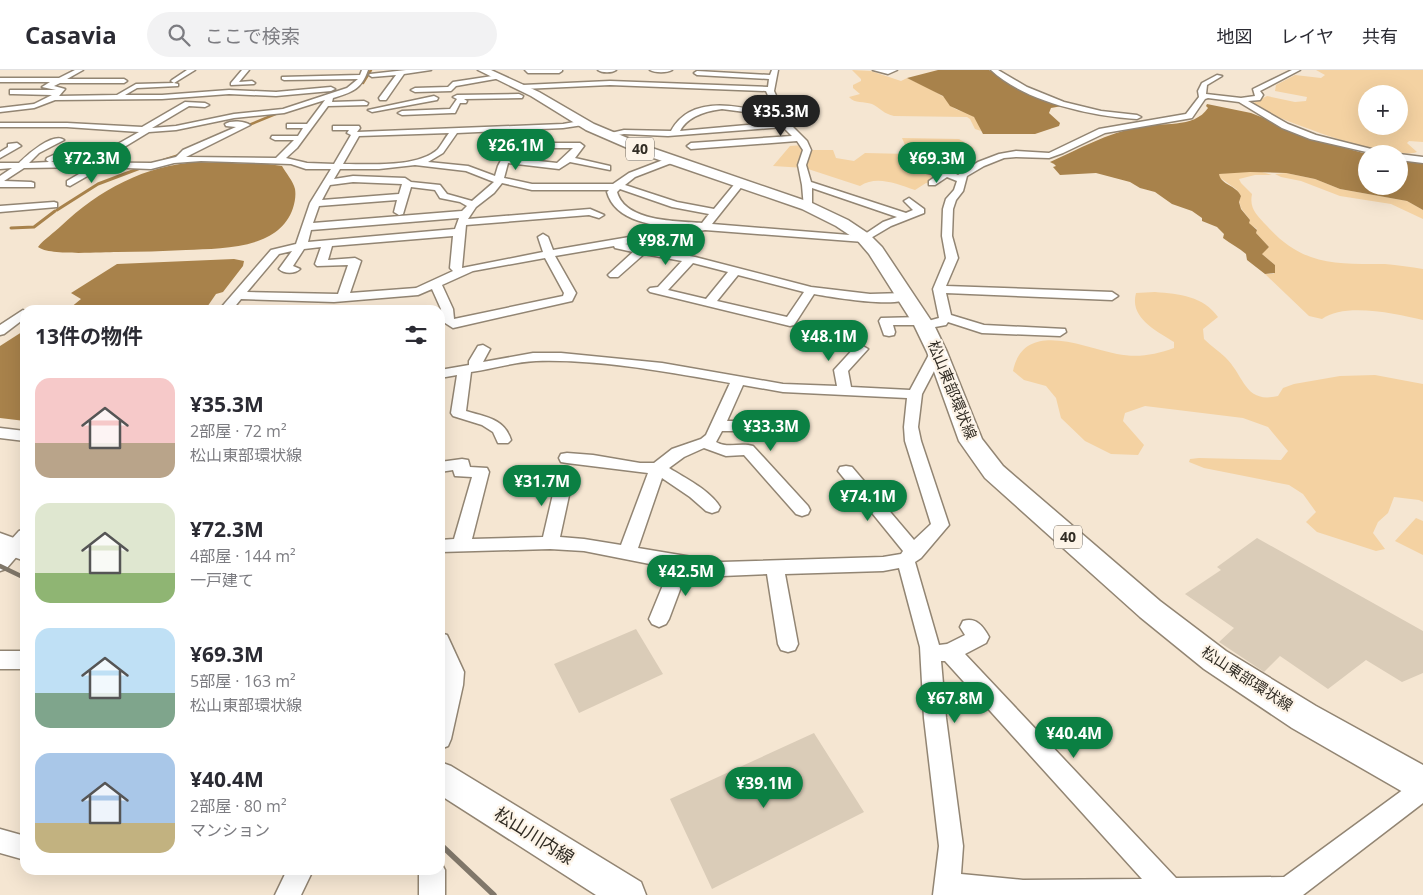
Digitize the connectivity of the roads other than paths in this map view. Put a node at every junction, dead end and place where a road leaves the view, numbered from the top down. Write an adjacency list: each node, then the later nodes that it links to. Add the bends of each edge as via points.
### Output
1 (80, 70): 29 (street)
2 (246, 70): 35 (street, via 233,84)
3 (296, 70): 25 (street)
4 (427, 70): 19 (street); 34 (street)
5 (483, 70): 24 (main road, 松山東部環状線 / 40)
6 (559, 70): 16 (street); 40 (street)
7 (601, 70): 8 (street)
8 (608, 70): 9 (street)
9 (613, 70)
10 (653, 70): 11 (street)
11 (668, 70)
12 (876, 70): 13 (street)
13 (894, 70)
14 (994, 70): 75 (street, via 1009,81 1047,97 1112,115 1137,117)
15 (1297, 70): 63 (street, via 1263,86 1256,91 1257,98)
16 (527, 71)
17 (698, 72): 21 (street); 42 (street)
18 (194, 73): 39 (street, via 182,76)
19 (401, 73): 20 (street); 31 (street)
20 (366, 74): 26 (street, via 327,80); 46 (street)
21 (774, 74): 45 (street)
22 (32, 76): 28 (street)
23 (1219, 76): 56 (street, via 1204,84)
24 (499, 77): 34 (street, via 453,84 451,89 414,92); 50 (main road, 松山東部環状線 / 40)
25 (284, 78): 26 (street); 43 (street)
26 (307, 78): 36 (street)
27 (0, 80): 28 (street)
28 (22, 80): 29 (street)
29 (61, 80): 30 (street); 52 (street, via 46,88 61,89)
30 (124, 81)
31 (394, 82): 32 (street); 58 (street)
32 (402, 82)
33 (411, 82): 34 (street)
34 (420, 82)
35 (259, 83)
36 (301, 83)
37 (598, 83): 38 (street); 40 (street, via 568,87); 47 (street)
38 (628, 83): 48 (street); 51 (street)
39 (173, 84): 53 (street, via 136,86); 54 (street)
40 (554, 84): 50 (street)
41 (102, 85): 57 (street)
42 (688, 85): 45 (street, via 729,83); 48 (street)
43 (270, 88): 44 (street); 46 (street); 54 (street)
44 (245, 89)
45 (771, 89): 80 (street)
46 (354, 90): 62 (street)
47 (595, 91)
48 (676, 91): 55 (street)
49 (13, 92): 52 (street)
50 (525, 92): 60 (street); 73 (street, via 460,99 452,111); 83 (main road, 松山東部環状線 / 40)
51 (625, 93)
52 (56, 96): 57 (street); 65 (street)
53 (115, 97): 54 (street); 57 (street)
54 (148, 97)
55 (744, 97)
56 (1203, 97): 63 (street); 75 (street)
57 (77, 98)
58 (382, 98)
59 (439, 98): 69 (street)
60 (511, 98)
61 (216, 100): 67 (street)
62 (326, 100): 66 (street); 78 (street, via 284,111); 89 (street)
63 (1241, 100): 111 (street, via 1285,126 1313,137)
64 (27, 102): 65 (street)
65 (43, 102): 71 (street, via 28,108)
66 (364, 103)
67 (207, 105): 76 (street, via 190,113); 76 (street, via 188,104)
68 (260, 105): 78 (street)
69 (391, 106): 72 (street); 82 (street)
70 (237, 107): 79 (street)
71 (0, 110)
72 (372, 110)
73 (435, 112): 82 (street); 95 (street, via 436,120)
74 (751, 112): 77 (street); 77 (street, via 724,106 702,106); 80 (street)
75 (1191, 113): 137 (street, via 1184,118 1137,123 1100,132 1053,154 1002,157 968,171)
76 (170, 114): 91 (street)
77 (693, 114): 96 (street, via 678,121)
78 (245, 115): 79 (street)
79 (222, 118): 81 (street)
80 (784, 122): 84 (street); 103 (street)
81 (200, 123): 87 (street); 109 (street, via 246,125)
82 (396, 123): 95 (street); 97 (street)
83 (580, 123): 90 (street); 100 (main road, 松山東部環状線 / 40)
84 (728, 124): 96 (street); 106 (street)
85 (51, 125): 86 (street); 91 (street); 94 (street)
86 (0, 126)
87 (186, 126): 91 (street); 99 (street, via 188,128)
88 (290, 126): 89 (street)
89 (310, 126): 102 (street)
90 (538, 127): 93 (street, via 481,133); 105 (street)
91 (147, 129): 112 (street, via 118,147)
92 (335, 129): 97 (street, via 356,128 351,133)
93 (454, 131): 95 (street); 123 (street, via 438,153)
94 (35, 132)
95 (431, 132)
96 (675, 132): 100 (street)
97 (356, 134): 129 (street)
98 (81, 135): 112 (street, via 113,135)
99 (176, 135)
100 (606, 135): 121 (main road, 松山東部環状線 / 40)
101 (275, 138): 102 (street)
102 (300, 138): 119 (street)
103 (799, 138): 106 (street); 146 (street, via 807,150 802,164)
104 (60, 140): 128 (street, via 36,151)
105 (534, 144): 117 (street, via 580,146); 120 (street, via 513,145)
106 (738, 145): 110 (street)
107 (11, 146): 113 (street, via 17,146)
108 (185, 146): 109 (street)
109 (200, 146): 118 (street)
110 (691, 146)
111 (1358, 147)
112 (85, 151): 125 (street, via 60,155)
113 (0, 155)
114 (126, 156): 126 (street)
115 (964, 157): 133 (street, via 946,170)
116 (1408, 158): 122 (street)
117 (569, 159): 120 (street, via 559,166); 130 (street)
118 (174, 160): 119 (street); 126 (street, via 151,166)
119 (279, 160): 129 (street, via 306,166)
120 (506, 160): 136 (street)
121 (671, 160): 132 (street); 140 (main road, 松山東部環状線 / 40)
122 (1423, 160)
123 (418, 163): 129 (street); 136 (street, via 468,169)
124 (102, 164): 125 (street); 126 (street); 138 (street)
125 (41, 165): 128 (street)
126 (113, 165)
127 (0, 166): 128 (street)
128 (22, 166): 135 (street)
129 (336, 166): 139 (street)
130 (606, 168)
131 (917, 168): 133 (street)
132 (645, 170): 134 (street); 145 (street)
133 (946, 174): 137 (street); 141 (street)
134 (664, 176)
135 (0, 180)
136 (500, 180): 145 (street, via 538,188); 158 (street)
137 (962, 180): 176 (street, via 948,209 946,236 952,258)
138 (70, 183)
139 (326, 183): 143 (street, via 367,179 405,181); 149 (street)
140 (740, 183): 146 (main road, 松山東部環状線 / 40); 154 (street)
141 (932, 183)
142 (0, 184): 144 (street)
143 (407, 184): 147 (street); 158 (street, via 437,187 442,196 464,200)
144 (31, 185)
145 (616, 186): 152 (street); 160 (street, via 612,192 615,202 627,212 662,223)
146 (806, 194): 157 (street); 164 (main road, 松山東部環状線 / 40)
147 (403, 197): 149 (street); 153 (street)
148 (909, 201): 157 (street, via 920,211)
149 (315, 203): 159 (street)
150 (54, 205): 151 (street)
151 (0, 209)
152 (698, 209): 154 (street); 156 (street)
153 (399, 212)
154 (716, 212): 160 (street)
155 (599, 215): 158 (street, via 590,212 522,221)
156 (688, 217)
157 (908, 217): 164 (street, via 887,224)
158 (465, 218): 159 (street); 165 (street); 173 (street, via 456,268)
159 (307, 227): 167 (street)
160 (704, 227): 161 (street); 166 (street)
161 (749, 231): 163 (street); 164 (street)
162 (543, 237): 169 (street)
163 (737, 239)
164 (864, 239): 181 (main road, 松山東部環状線 / 40, via 876,251)
165 (327, 244): 167 (street); 182 (street, via 321,264 355,261)
166 (610, 244): 168 (street); 169 (street)
167 (301, 246): 171 (street, via 285,269); 179 (street, via 275,252)
168 (642, 250): 170 (street); 174 (street)
169 (550, 255): 173 (street); 188 (street, via 570,294 568,298 453,324)
170 (690, 259): 172 (street); 178 (street)
171 (294, 269)
172 (736, 270): 177 (street); 183 (street)
173 (459, 272): 175 (street)
174 (614, 275)
175 (435, 283): 182 (street, via 418,291); 186 (street, via 447,309)
176 (939, 289): 180 (street); 187 (street)
177 (810, 290): 181 (street, via 856,298); 183 (street, via 790,322 775,324)
178 (657, 291): 183 (street)
179 (238, 295): 182 (street); 184 (street)
180 (1112, 296)
181 (905, 297): 187 (main road, 松山東部環状線 / 40)
182 (342, 298)
183 (708, 303)
184 (229, 305)
185 (20, 317): 189 (street)
186 (445, 318)
187 (930, 321): 190 (street, via 885,321); 191 (street, via 956,319 982,329); 194 (main road, 松山東部環状線 / 40)
188 (445, 322)
189 (0, 331)
190 (889, 332)
191 (1060, 332)
192 (483, 349): 195 (street)
193 (861, 349): 198 (street, via 841,370)
194 (937, 352): 199 (street); 229 (main road, 松山東部環状線 / 40, via 972,441 981,457 1010,486 1150,609 1215,660 1304,717)
195 (470, 367): 196 (street); 197 (street, via 533,357 562,357 662,367); 204 (street, via 458,412 500,430)
196 (445, 373)
197 (738, 380): 198 (street, via 783,388); 200 (street)
198 (845, 391): 199 (street)
199 (915, 394): 217 (street, via 911,427 913,441 940,525)
200 (717, 426): 201 (street); 205 (street)
201 (776, 426)
202 (0, 433): 203 (street)
203 (20, 435)
204 (503, 440)
205 (706, 442): 208 (street, via 678,453); 212 (street, via 716,450 748,449)
206 (567, 458): 208 (street)
207 (445, 466): 214 (street, via 462,464 461,472 481,472)
208 (658, 468): 211 (street); 216 (street)
209 (846, 471): 217 (street)
210 (565, 477): 213 (street)
211 (712, 507)
212 (802, 510)
213 (550, 543): 214 (street); 216 (street)
214 (462, 544): 215 (street)
215 (445, 546)
216 (627, 553): 218 (street)
217 (911, 556): 219 (street, via 883,564); 224 (street)
218 (681, 564): 219 (street, via 722,569); 220 (street)
219 (775, 568): 222 (street)
220 (659, 618)
221 (970, 627): 224 (street, via 979,637)
222 (788, 644)
223 (445, 652): 227 (street, via 454,672)
224 (940, 653): 235 (street, via 935,718 951,846); 236 (street)
225 (0, 660): 226 (street)
226 (20, 660)
227 (445, 718)
228 (445, 780): 239 (main road, 松山川内線)
229 (1423, 784)
230 (1423, 790): 236 (street, via 1288,890)
231 (0, 840): 232 (street)
232 (20, 846)
233 (298, 875): 237 (street)
234 (432, 875): 238 (street)
235 (946, 890): 236 (street)
236 (1170, 892)
237 (288, 895)
238 (432, 895)
239 (628, 895)

